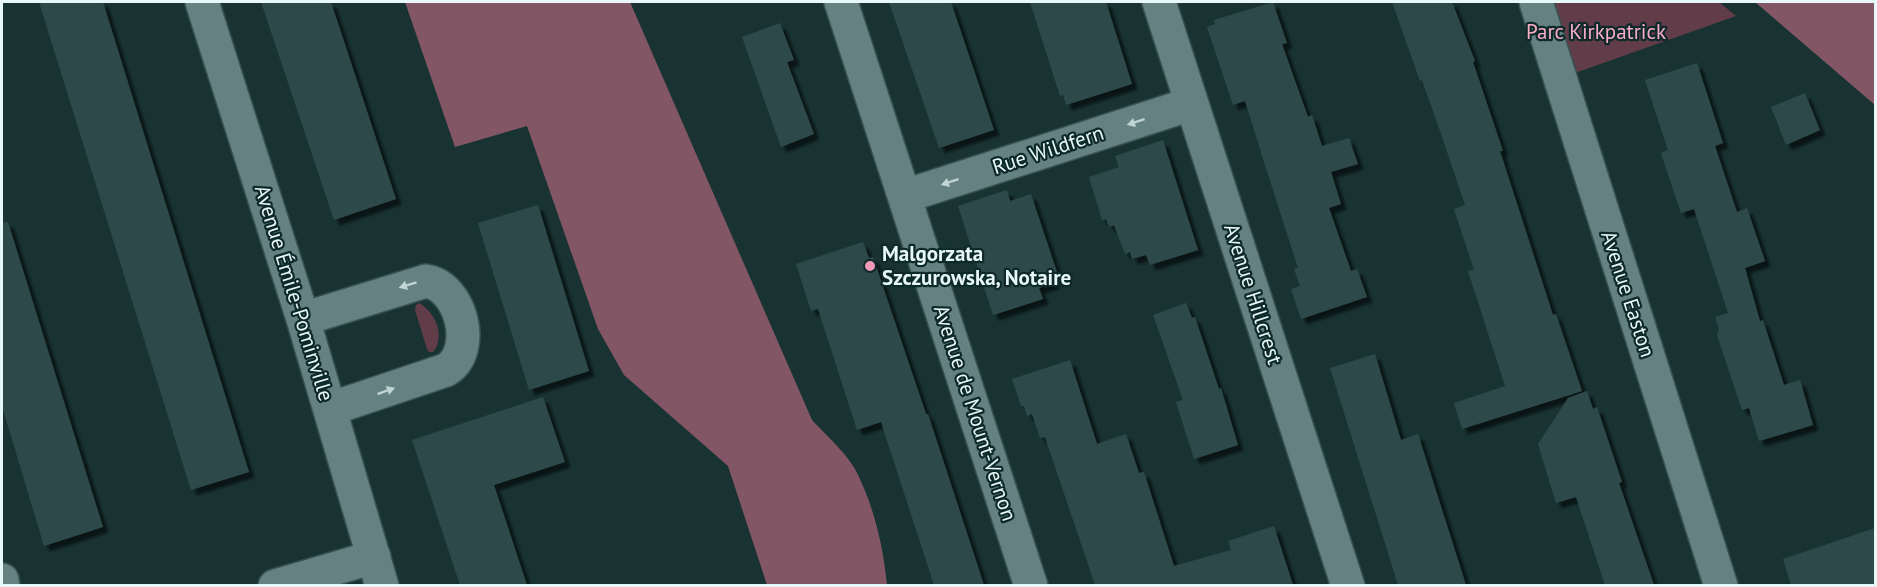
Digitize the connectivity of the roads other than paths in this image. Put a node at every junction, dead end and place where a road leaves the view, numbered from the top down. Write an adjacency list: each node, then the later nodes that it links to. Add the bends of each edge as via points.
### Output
1 (202, 2): 7 (street, Avenue Émile-Pominville)
2 (841, 2): 6 (street, Avenue de Mount-Vernon)
3 (1159, 2): 5 (street, Avenue Hillcrest)
4 (1536, 2): 15 (street, Avenue Easton)
5 (1191, 104): 6 (street, Rue Wildfern, one-way to 6); 14 (street, Avenue Hillcrest)
6 (905, 196): 13 (street, Avenue de Mount-Vernon)
7 (303, 319): 8 (street, Avenue Émile-Pominville); 8 (street, one-way to 7, via 454,364 463,343 459,316 447,292 426,280)
8 (330, 409): 9 (street, Avenue Émile-Pominville)
9 (378, 571): 12 (street)
10 (2, 580): 11 (street)
11 (3, 585)
12 (275, 585)
13 (1031, 585)
14 (1348, 585)
15 (1721, 585)

